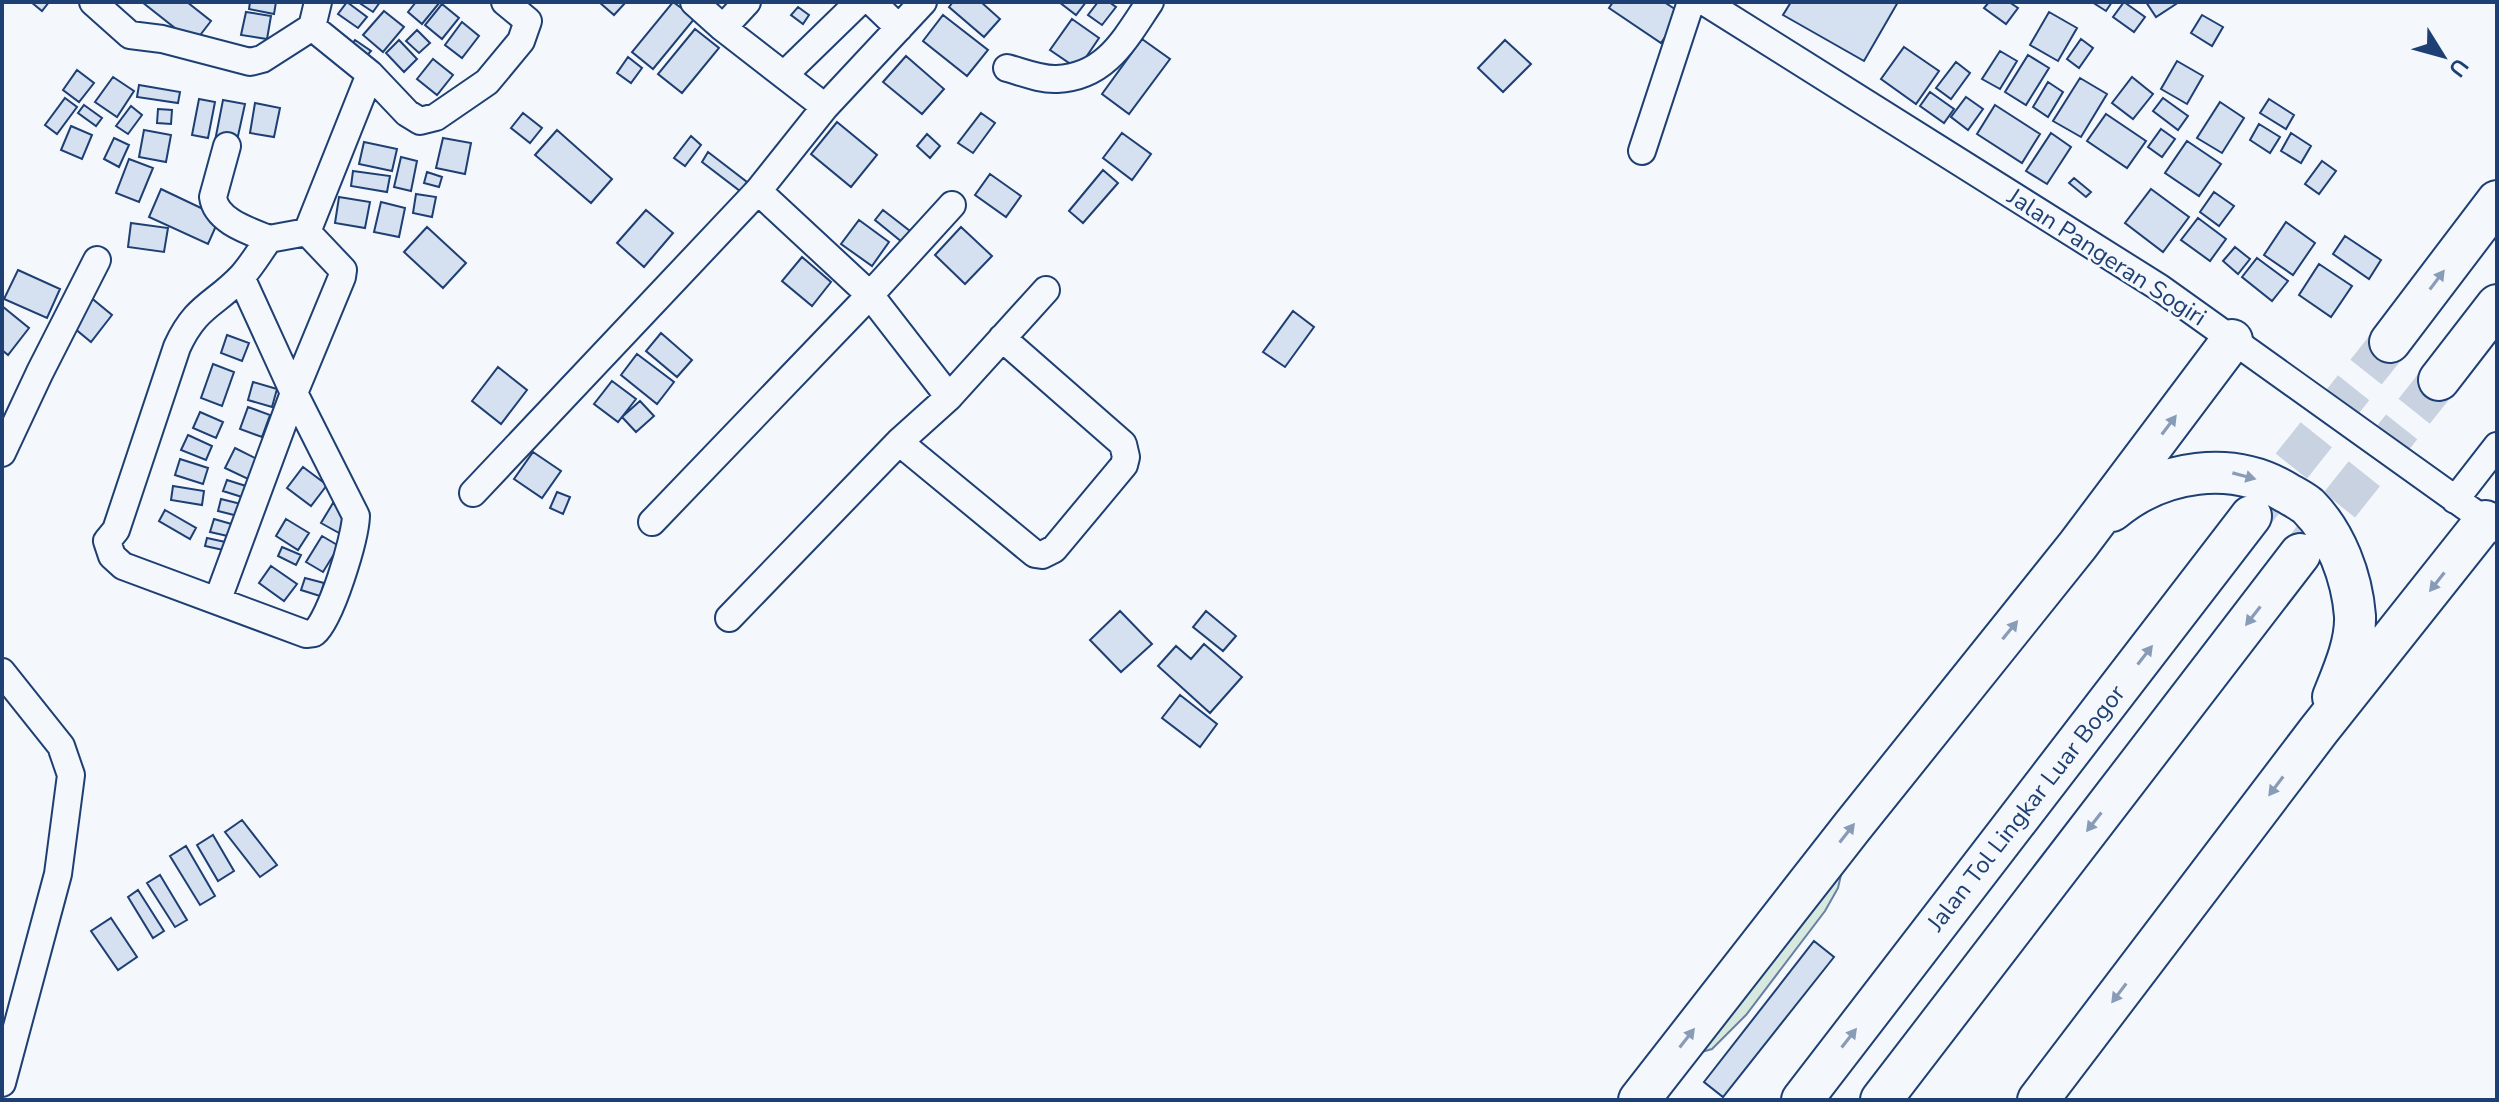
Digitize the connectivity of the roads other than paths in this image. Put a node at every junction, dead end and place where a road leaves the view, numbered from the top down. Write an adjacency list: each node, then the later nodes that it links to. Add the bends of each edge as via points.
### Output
1 (93, 2): 12 (street, via 130,35 250,62 262,59)
2 (505, 2): 11 (street)
3 (694, 2): 13 (street)
4 (747, 2): 13 (street)
5 (859, 2): 17 (street)
6 (872, 2): 14 (street)
7 (923, 2): 14 (street)
8 (1150, 2): 15 (street, via 1113,57 1086,74 1055,80)
9 (1691, 2): 20 (street)
10 (1705, 2): 32 (street, Jalan Pangeran Sogiri, via 2160,288)
11 (535, 12): 16 (street, via 521,41 487,82 436,117 420,121 407,113)
12 (315, 14): 16 (street)
13 (723, 28): 17 (street)
14 (899, 28): 18 (street)
15 (1007, 68)
16 (370, 74): 25 (street)
17 (785, 74): 18 (street)
18 (825, 107): 21 (street)
19 (227, 146): 24 (street, via 213,197 217,211)
20 (1642, 151)
21 (758, 191): 29 (street); 40 (street)
22 (2497, 201): 33 (highway, one-way to 22)
23 (952, 205): 29 (street)
24 (247, 229): 25 (street); 27 (street)
25 (307, 232): 35 (street, via 343,273)
26 (97, 260): 39 (street)
27 (241, 277): 35 (street); 46 (street, via 186,328 116,530 107,541 123,566)
28 (1046, 290): 31 (street)
29 (870, 295): 36 (street); 43 (street)
30 (2497, 305): 34 (highway)
31 (1002, 338): 36 (street); 37 (street, via 1126,451 1124,465 1054,549 1035,554)
32 (2232, 340): 42 (street, Jalan Pangeran Sogiri); 44 (highway, one-way to 32)
33 (2390, 342)
34 (2439, 380)
35 (294, 393): 46 (street); 46 (street, via 356,516 325,620 306,634)
36 (949, 397): 37 (street)
37 (899, 442): 47 (street)
38 (2497, 446): 42 (street)
39 (2, 453)
40 (473, 493)
41 (2251, 516): 52 (highway, Jalan Tol Lingkar Luar Bogor, one-way to 41)
42 (2479, 516): 49 (highway, one-way to 49)
43 (652, 522)
44 (2078, 545): 49 (highway, one-way to 49, via 2115,508 2150,486 2190,474 2232,473 2272,484 2307,505 2349,575 2355,619 2347,663); 51 (highway, one-way to 44)
45 (2300, 554): 53 (highway, one-way to 53)
46 (218, 599)
47 (729, 618)
48 (2, 672): 50 (street, via 61,746 71,775 58,874)
49 (2319, 730): 54 (highway, one-way to 54)
50 (2, 1083)
51 (1639, 1100)
52 (1802, 1100)
53 (1881, 1100)
54 (2038, 1100)

